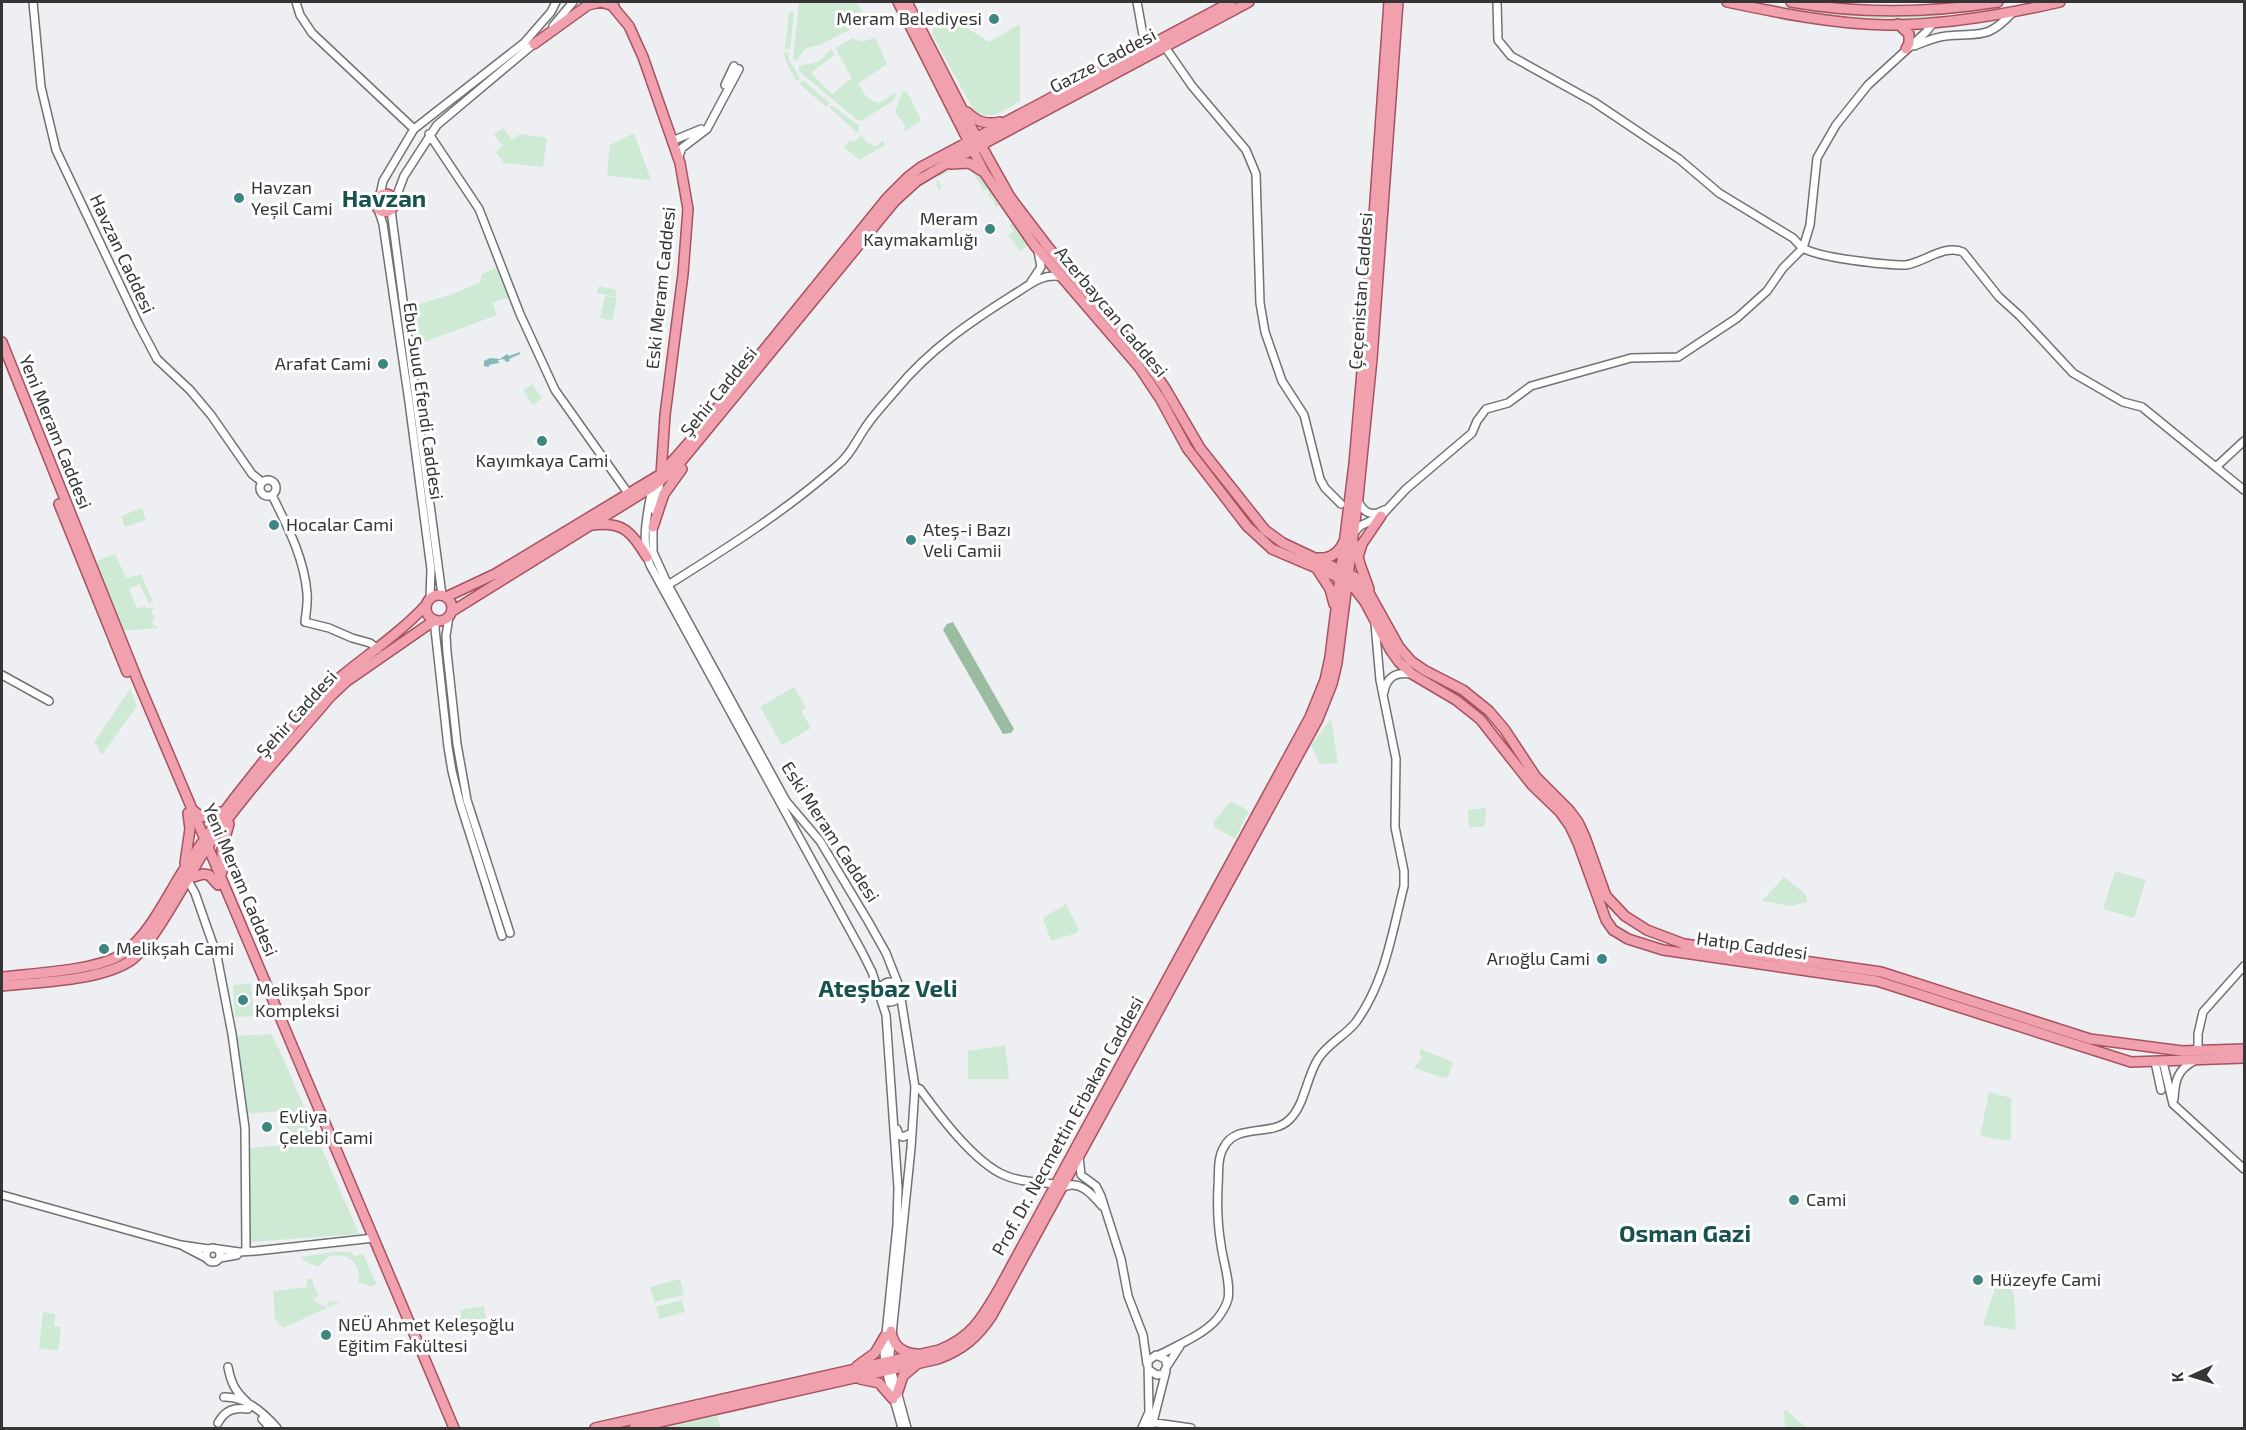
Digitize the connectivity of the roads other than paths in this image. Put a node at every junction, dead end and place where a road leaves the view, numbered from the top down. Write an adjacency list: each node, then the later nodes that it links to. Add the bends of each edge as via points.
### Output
1 (33, 2): 51 (street, Havzan Caddesi, via 41,87 56,150 139,325 158,359 190,390)
2 (297, 2): 28 (street, via 312,33)
3 (556, 2): 28 (street, via 524,43)
4 (573, 2): 21 (street, Ebu Suud Efendi Caddesi)
5 (898, 2): 26 (main road, Azerbaycan Caddesi)
6 (907, 2): 25 (main road, Azerbaycan Caddesi)
7 (1137, 2): 22 (street)
8 (1231, 2): 22 (main road, Gazze Caddesi)
9 (1249, 2): 23 (main road, Gazze Caddesi)
10 (1389, 2): 61 (main road, Çeçenistan Caddesi)
11 (1398, 2): 55 (main road, Çeçenistan Caddesi, via 1376,313)
12 (1497, 2): 40 (street, via 1498,40 1511,56 1659,144 1719,194 1793,238)
13 (1727, 2): 20 (main road, via 1791,15)
14 (1791, 2): 15 (main road, via 1891,11)
15 (1998, 2)
16 (2060, 2): 18 (main road)
17 (614, 3): 21 (main road, via 588,5); 30 (main road, Eski Meram Caddesi, via 643,57)
18 (2012, 13): 19 (main road); 24 (street, via 1989,32 1946,36)
19 (1933, 23): 20 (main road); 24 (street)
20 (1898, 24): 24 (main road, via 1909,34)
21 (534, 44): 29 (street, Ebu Suud Efendi Caddesi)
22 (1145, 46): 27 (main road, Gazze Caddesi)
23 (1165, 47): 31 (main road, Gazze Caddesi); 56 (street, via 1246,150 1256,174 1260,303 1265,332 1282,381 1304,415 1320,479)
24 (1906, 49): 40 (street, via 1868,85 1836,125 1817,158 1810,225)
25 (962, 105): 27 (main road, via 975,120 985,124); 31 (main road, Azerbaycan Caddesi)
26 (957, 118): 31 (main road, Azerbaycan Caddesi); 32 (main road, via 960,136)
27 (1013, 118): 31 (main road, Gazze Caddesi)
28 (414, 129): 36 (street, via 383,181)
29 (429, 134): 37 (street, Ebu Suud Efendi Caddesi, via 404,176); 53 (street, via 479,209 555,390)
30 (672, 141): 33 (main road, Eski Meram Caddesi); 33 (street, via 705,125 736,67 707,129 682,148)
31 (975, 144): 32 (main road, Şehir Caddesi); 34 (main road, Şehir Caddesi); 35 (main road, Azerbaycan Caddesi); 64 (main road, Azerbaycan Caddesi, via 1022,215 1147,362 1196,442 1265,530)
32 (948, 154): 48 (main road, Şehir Caddesi, via 921,167 887,198)
33 (678, 159): 45 (main road, Eski Meram Caddesi, via 688,209)
34 (944, 165): 35 (main road, via 969,163); 48 (main road, Şehir Caddesi, via 909,186 895,201)
35 (984, 172): 39 (main road, Azerbaycan Caddesi)
36 (380, 195): 37 (main road, via 393,198); 38 (main road, via 375,202)
37 (393, 206): 38 (main road, via 386,212); 68 (street, Ebu Suud Efendi Caddesi)
38 (378, 209): 69 (street, Ebu Suud Efendi Caddesi, via 431,569)
39 (1035, 246): 41 (main road, Azerbaycan Caddesi); 42 (street, via 1041,267)
40 (1803, 248): 49 (street, via 1832,256 1906,265 1950,249 1963,252 1999,297 2073,373 2123,402 2142,408); 57 (street, via 1767,291 1737,318 1678,357 1631,358 1531,387 1508,403 1486,408 1472,433)
41 (1064, 278): 42 (street, via 1052,275); 65 (main road, Azerbaycan Caddesi, via 1139,367 1187,447 1247,526 1272,549)
42 (1030, 284): 67 (street, via 926,357 837,466 770,520)
43 (2, 342): 80 (main road, Yeni Meram Caddesi)
44 (2, 360): 80 (main road, Yeni Meram Caddesi, via 102,613)
45 (665, 415): 46 (main road, Eski Meram Caddesi); 50 (main road, Eski Meram Caddesi, via 660,431)
46 (665, 436): 48 (main road, via 672,447); 50 (main road, Eski Meram Caddesi)
47 (2244, 441): 49 (street)
48 (693, 443): 50 (main road, Şehir Caddesi); 60 (main road, via 664,494)
49 (2216, 467): 52 (street)
50 (657, 480): 53 (main road, Şehir Caddesi); 59 (main road, Şehir Caddesi); 60 (street, Eski Meram Caddesi); 63 (street, Eski Meram Caddesi, via 645,530)
51 (262, 482): 54 (street, via 261,493); 54 (street, via 275,483)
52 (2244, 490)
53 (628, 493): 68 (main road, Şehir Caddesi, via 495,574)
54 (272, 495): 74 (street, via 300,556 307,594 305,622)
55 (1358, 498): 57 (street, via 1369,513 1376,514); 61 (main road, Çeçenistan Caddesi)
56 (1341, 504)
57 (1389, 506): 58 (street)
58 (1381, 516): 61 (street); 62 (main road)
59 (590, 526): 63 (main road, via 622,527); 71 (main road, Şehir Caddesi)
60 (653, 527): 67 (street, Eski Meram Caddesi, via 653,552)
61 (1350, 534): 62 (main road); 64 (main road, via 1333,555); 66 (main road, Çeçenistan Caddesi)
62 (1358, 556): 70 (main road)
63 (647, 557): 102 (street, Eski Meram Caddesi, via 872,972 886,1016)
64 (1313, 557): 66 (main road, Azerbaycan Caddesi)
65 (1315, 567): 66 (main road, Azerbaycan Caddesi); 72 (main road)
66 (1345, 576): 70 (main road, Azerbaycan Caddesi, via 1364,587); 72 (main road, Prof. Dr. Necmettin Erbakan Caddesi)
67 (668, 585): 103 (street, Eski Meram Caddesi, via 786,801 820,841 886,953 899,986)
68 (444, 596): 69 (main road); 71 (main road, via 451,603)
69 (428, 602): 73 (main road, via 427,614); 74 (main road, Şehir Caddesi)
70 (1372, 609): 72 (main road, via 1353,604); 75 (main road, Azerbaycan Caddesi); 75 (main road, Azerbaycan Caddesi); 78 (street)
71 (450, 614): 73 (main road); 88 (street, via 447,652 461,769 467,800)
72 (1340, 614): 107 (main road, Prof. Dr. Necmettin Erbakan Caddesi, via 1335,675 1318,719); 109 (main road, Prof. Dr. Necmettin Erbakan Caddesi, via 1325,680 1310,717)
73 (436, 620): 81 (main road, Şehir Caddesi, via 340,688); 90 (street, via 452,771)
74 (378, 649): 81 (main road, Şehir Caddesi, via 332,684 283,738)
75 (1395, 649): 76 (main road, Hatıp Caddesi); 85 (main road, Hatıp Caddesi, via 1478,700 1495,717 1536,777 1578,822 1606,896)
76 (1412, 674): 78 (street, via 1392,676); 86 (main road, Hatıp Caddesi, via 1456,700 1480,720 1532,785 1560,812 1578,843)
77 (2, 675): 79 (street)
78 (1383, 694): 121 (street, via 1396,759 1395,827 1404,886 1381,976 1354,1025 1328,1045 1317,1060 1296,1111 1287,1122 1236,1135 1223,1148 1217,1197 1228,1299 1216,1319)
79 (49, 701)
80 (190, 811): 81 (main road, via 207,818); 82 (main road, Yeni Meram Caddesi); 83 (main road)
81 (229, 812): 82 (main road, Şehir Caddesi); 84 (main road)
82 (204, 845): 83 (main road, Şehir Caddesi); 84 (main road, Yeni Meram Caddesi)
83 (185, 876): 84 (main road, via 209,875); 93 (main road, via 124,953 110,961); 94 (main road, via 151,937 129,962 100,974); 116 (street, via 195,892 217,956 232,1034 244,1128)
84 (221, 885): 112 (main road, Yeni Meram Caddesi)
85 (1626, 916): 86 (main road, via 1617,914); 87 (main road, Hatıp Caddesi); 89 (main road, via 1627,928)
86 (1606, 920): 89 (main road, Hatıp Caddesi)
87 (1647, 930): 91 (main road, via 1639,935); 95 (main road, Hatıp Caddesi, via 1696,946 1881,972 2066,1033)
88 (510, 933)
89 (1618, 933): 91 (main road, Hatıp Caddesi)
90 (502, 936)
91 (1642, 945): 100 (main road, Hatıp Caddesi, via 1877,981)
92 (2244, 966): 98 (street, via 2203,1012)
93 (2, 977)
94 (2, 987)
95 (2125, 1044): 96 (main road, Hatıp Caddesi); 100 (main road, via 2131,1047 2132,1057)
96 (2151, 1048): 98 (main road, Hatıp Caddesi); 101 (main road)
97 (2244, 1049): 98 (main road, Hatıp Caddesi)
98 (2197, 1056): 99 (main road, Hatıp Caddesi); 101 (main road, Hatıp Caddesi); 105 (street, via 2178,1073)
99 (2244, 1058)
100 (2121, 1060): 101 (main road, Hatıp Caddesi)
101 (2159, 1062): 104 (street); 105 (street)
102 (891, 1076): 106 (street, via 897,1132 903,1137); 119 (street, Eski Meram Caddesi, via 898,1200)
103 (915, 1087): 106 (street, Eski Meram Caddesi); 109 (street, via 921,1089 946,1125 1003,1175)
104 (2161, 1090)
105 (2173, 1104): 108 (street)
106 (912, 1133): 119 (street, Eski Meram Caddesi)
107 (1079, 1157): 109 (main road, Prof. Dr. Necmettin Erbakan Caddesi); 111 (street, via 1082,1175 1099,1191)
108 (2244, 1169)
109 (1058, 1186): 111 (street, via 1081,1186); 122 (main road, Prof. Dr. Necmettin Erbakan Caddesi, via 980,1321 965,1337); 124 (main road, Prof. Dr. Necmettin Erbakan Caddesi, via 985,1327 958,1351)
110 (2, 1195): 113 (street)
111 (1104, 1208): 120 (street)
112 (370, 1238): 116 (street); 136 (main road, Yeni Meram Caddesi); 137 (main road, Yeni Meram Caddesi)
113 (181, 1245): 114 (street); 117 (street)
114 (208, 1249): 115 (street); 117 (street)
115 (218, 1249): 116 (street); 118 (street)
116 (242, 1251): 118 (street)
117 (206, 1258): 118 (street, via 212,1262)
118 (220, 1258)
119 (888, 1333): 122 (main road, via 902,1350); 125 (street, Eski Meram Caddesi); 129 (main road, via 872,1356)
120 (1143, 1335): 123 (street); 127 (street)
121 (1183, 1342): 123 (street); 128 (street)
122 (931, 1353): 125 (main road, Prof. Dr. Necmettin Erbakan Caddesi)
123 (1159, 1355): 127 (street, via 1150,1358); 128 (street)
124 (922, 1362): 125 (main road, Prof. Dr. Necmettin Erbakan Caddesi); 130 (main road, via 903,1376)
125 (888, 1366): 129 (main road, Prof. Dr. Necmettin Erbakan Caddesi); 130 (street, Eski Meram Caddesi)
126 (228, 1367): 131 (street, via 234,1389)
127 (1148, 1367): 128 (street, via 1156,1375 1163,1374); 133 (street)
128 (1167, 1367): 133 (street)
129 (849, 1375): 130 (main road, via 879,1383); 138 (main road, Prof. Dr. Necmettin Erbakan Caddesi); 139 (main road, Prof. Dr. Necmettin Erbakan Caddesi)
130 (895, 1397): 140 (street, Eski Meram Caddesi); 141 (street, Eski Meram Caddesi)
131 (250, 1407): 132 (street, via 229,1410); 134 (street); 135 (street)
132 (218, 1423)
133 (1150, 1424): 142 (street); 143 (street)
134 (270, 1428)
135 (277, 1428)
136 (448, 1428)
137 (454, 1428)
138 (595, 1428)
139 (634, 1428)
140 (902, 1428)
141 (907, 1428)
142 (1142, 1428)
143 (1191, 1428)

